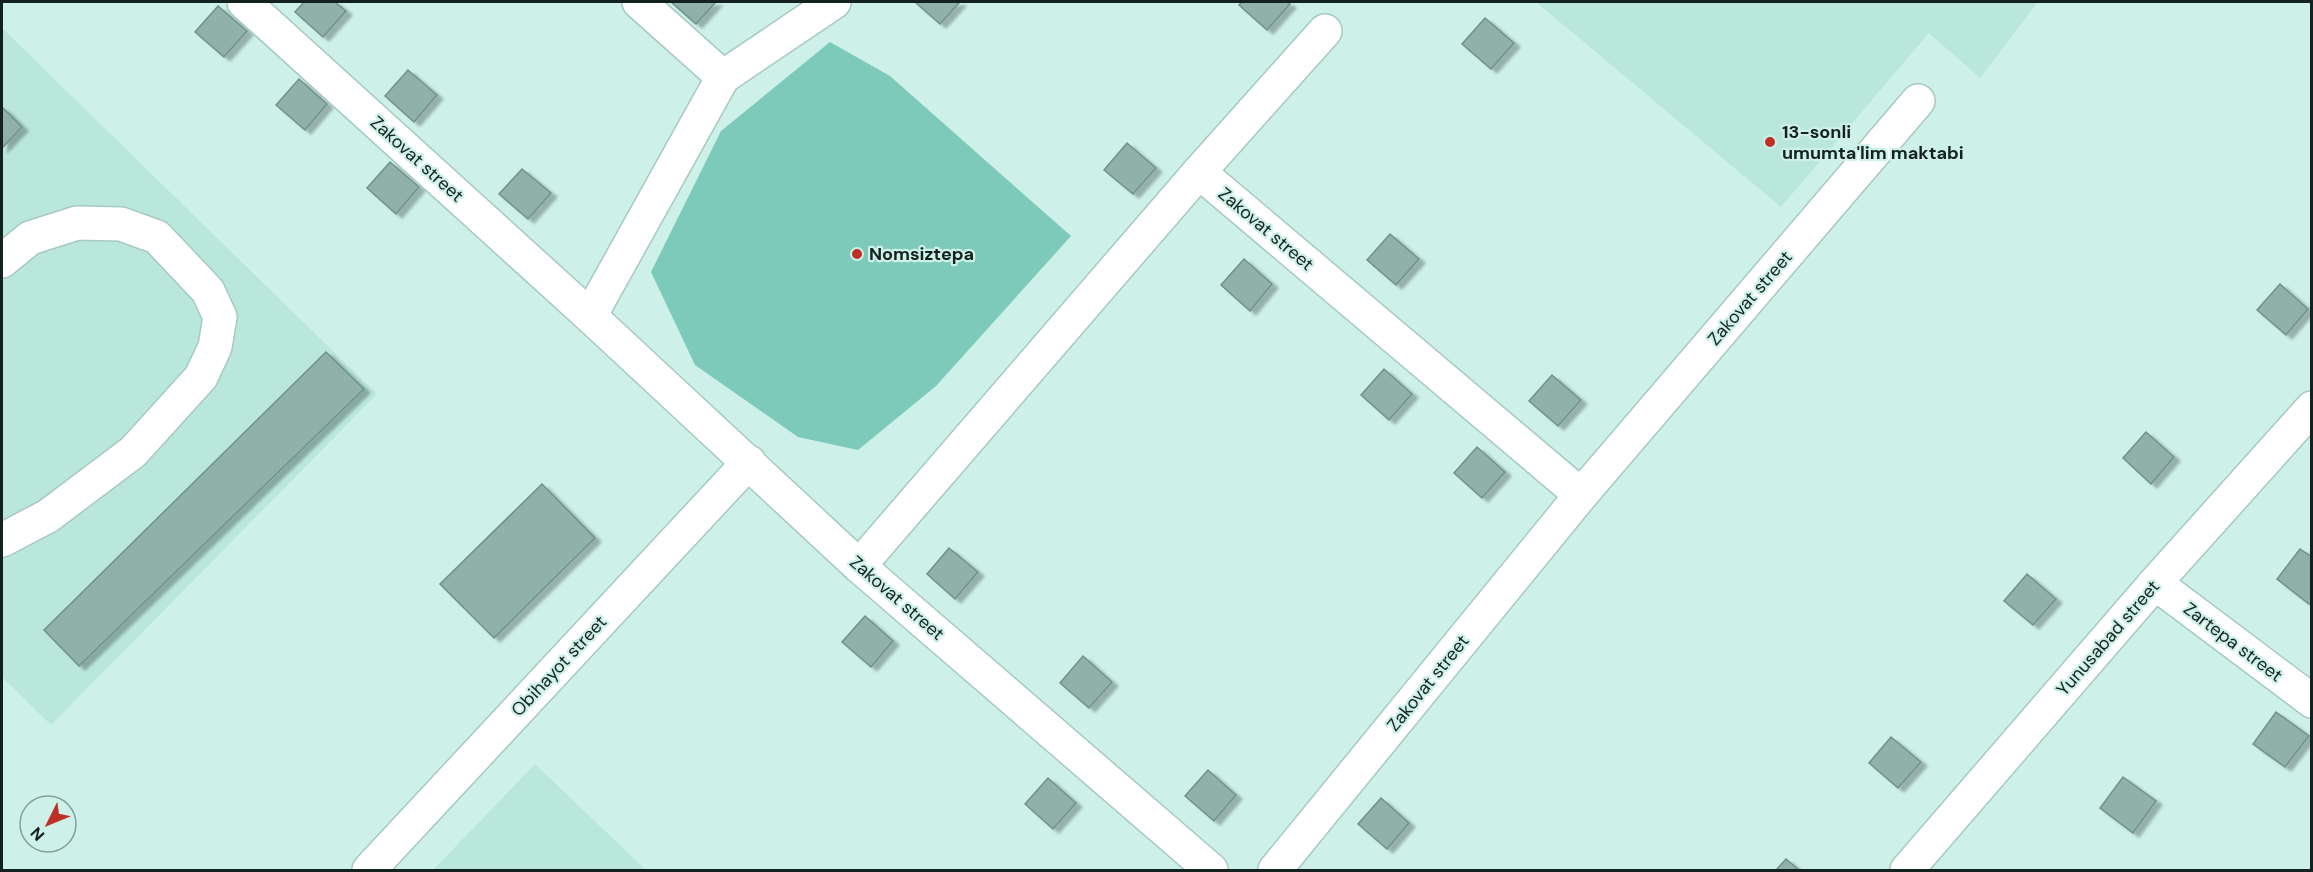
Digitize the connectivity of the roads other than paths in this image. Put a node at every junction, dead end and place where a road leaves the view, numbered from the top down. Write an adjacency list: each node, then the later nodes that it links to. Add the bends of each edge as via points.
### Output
1 (244, 2): 9 (street, Zakovat street)
2 (639, 2): 5 (street)
3 (834, 2): 5 (street)
4 (1325, 31): 7 (street)
5 (723, 76): 9 (street)
6 (1918, 101): 12 (street, Zakovat street)
7 (1199, 172): 12 (street, Zakovat street); 14 (street)
8 (2, 261): 13 (street, via 30,238 77,223 120,224 157,237 208,291 220,317 215,347 201,377 133,452 48,516)
9 (590, 316): 11 (street, Zakovat street)
10 (2312, 408): 15 (street, Yunusabad street)
11 (748, 462): 14 (street, Zakovat street); 17 (street, Obihayot street)
12 (1581, 495): 19 (street, Zakovat street)
13 (2, 540)
14 (859, 566): 18 (street, Zakovat street)
15 (2155, 583): 16 (street, Zartepa street); 20 (street, Yunusabad street)
16 (2312, 701)
17 (369, 870)
18 (1211, 870)
19 (1275, 870)
20 (1907, 870)

